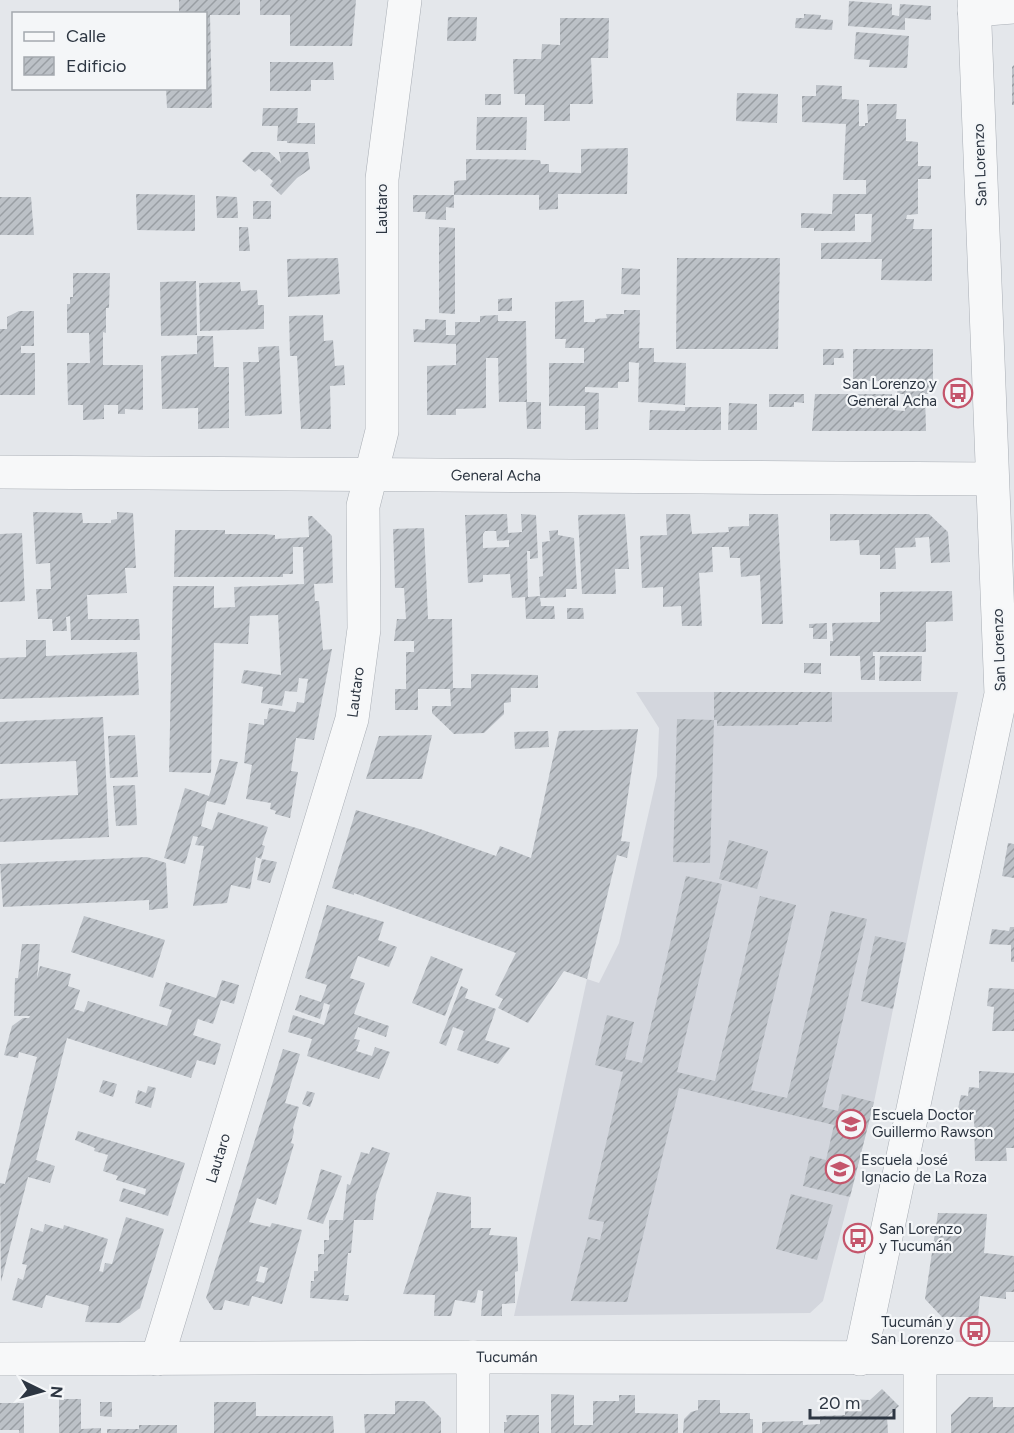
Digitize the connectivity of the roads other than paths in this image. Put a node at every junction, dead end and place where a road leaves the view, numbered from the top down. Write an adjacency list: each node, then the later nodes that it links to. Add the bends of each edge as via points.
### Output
1 (405, 0): 5 (street, Lautaro, via 382,179 382,430)
2 (974, 5): 3 (street); 6 (street, San Lorenzo)
3 (1014, 7)
4 (0, 472): 5 (street, General Acha)
5 (371, 474): 6 (street, General Acha); 11 (street, Lautaro, via 363,506 364,629 352,719)
6 (992, 479): 7 (street, San Lorenzo, via 1001,694)
7 (1006, 708): 12 (street, San Lorenzo)
8 (473, 1357): 11 (street, Tucumán); 12 (street, Tucumán); 14 (street)
9 (1014, 1358): 13 (street, Tucumán)
10 (0, 1359): 11 (street, Tucumán)
11 (157, 1359)
12 (860, 1359): 13 (street, Tucumán)
13 (920, 1359): 15 (street)
14 (473, 1433)
15 (920, 1433)

